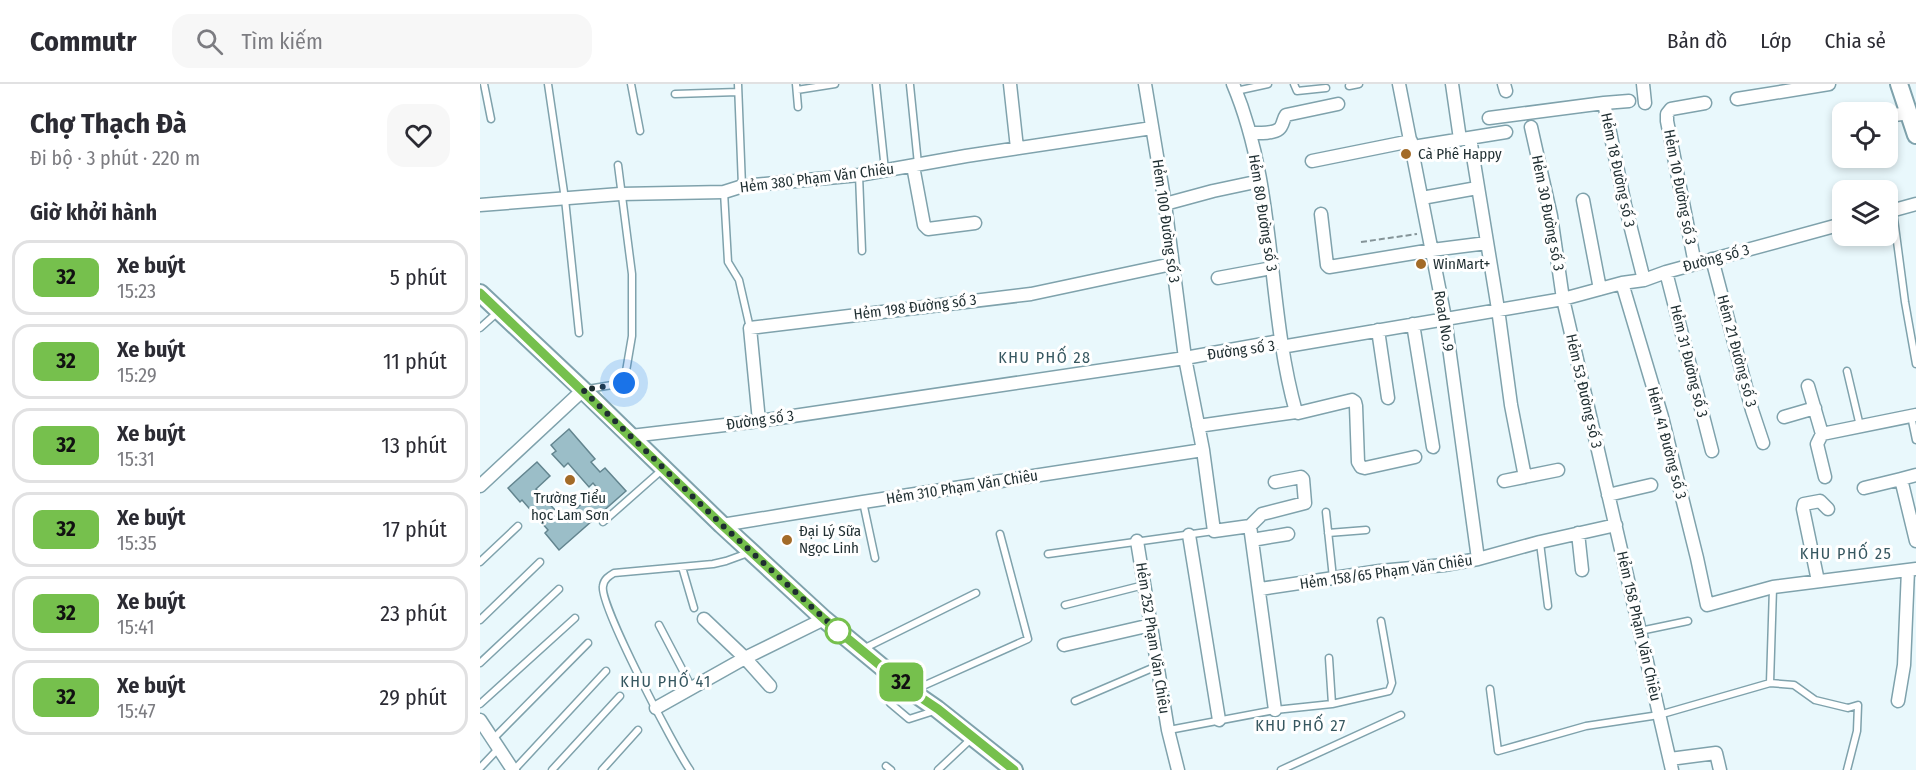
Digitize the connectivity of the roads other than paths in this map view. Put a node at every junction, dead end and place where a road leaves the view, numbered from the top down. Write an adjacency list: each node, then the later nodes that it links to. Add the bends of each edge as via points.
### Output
1 (548, 84): 55 (lane)
2 (631, 84): 37 (lane)
3 (738, 84): 22 (lane)
4 (835, 84): 19 (lane)
5 (876, 84): 47 (lane)
6 (1010, 84): 43 (street)
7 (1145, 84): 36 (street, Hẻm 100 Đường số 3)
8 (1268, 84): 20 (lane)
9 (1294, 84): 21 (lane, via 1297,91)
10 (1359, 84): 18 (lane)
11 (1399, 84): 42 (street, Road No.9)
12 (1452, 84): 41 (street)
13 (1643, 84): 27 (street)
14 (1899, 84): 31 (main road)
15 (483, 85): 34 (lane)
16 (910, 85): 46 (lane)
17 (1822, 85): 24 (street)
18 (1349, 86)
19 (796, 87): 30 (lane)
20 (1234, 88): 39 (street, Hẻm 80 Đường số 3)
21 (1326, 88)
22 (738, 92): 23 (lane); 50 (lane)
23 (675, 94)
24 (1737, 99)
25 (1629, 101): 26 (street)
26 (1604, 103): 33 (street, Hẻm 18 Đường số 3); 74 (street, Hẻm 18 Đường số 3)
27 (1645, 103)
28 (1705, 103): 70 (street, Hẻm 10 Đường số 3, via 1671,109 1666,121)
29 (1338, 104): 39 (street, via 1286,116 1276,130)
30 (798, 107)
31 (1909, 113): 32 (street); 40 (main road)
32 (1898, 114)
33 (1489, 118)
34 (491, 119)
35 (1531, 127): 78 (street, Hẻm 30 Đường số 3, via 1551,216)
36 (1152, 128): 43 (street, Hẻm 380 Phạm Văn Chiêu); 57 (street, Hẻm 100 Đường số 3)
37 (640, 131)
38 (1506, 132): 41 (street)
39 (1250, 133): 49 (street, Hẻm 80 Đường số 3)
40 (1916, 135)
41 (1465, 139): 42 (street); 51 (street)
42 (1412, 144): 44 (street); 54 (street, Road No.9)
43 (1017, 148): 46 (street, Hẻm 380 Phạm Văn Chiêu)
44 (1312, 160)
45 (618, 165): 53 (lane)
46 (916, 165): 47 (street, Hẻm 380 Phạm Văn Chiêu); 62 (street, via 924,225 928,229)
47 (885, 171): 48 (street, Hẻm 380 Phạm Văn Chiêu)
48 (859, 175): 50 (street, Hẻm 380 Phạm Văn Chiêu); 67 (lane)
49 (1260, 181): 57 (street); 71 (street, Hẻm 80 Đường số 3)
50 (742, 186): 52 (street, Hẻm 380 Phạm Văn Chiêu)
51 (1477, 188): 54 (street); 64 (street)
52 (724, 192): 53 (street, Hẻm 380 Phạm Văn Chiêu); 84 (lane, via 728,262 739,280)
53 (620, 194): 55 (street, Hẻm 380 Phạm Văn Chiêu); 92 (lane, via 632,274 632,336 624,383)
54 (1422, 198): 66 (street, Road No.9)
55 (565, 199): 59 (street, Hẻm 380 Phạm Văn Chiêu); 86 (lane)
56 (1583, 200): 76 (street)
57 (1165, 204): 69 (street, Hẻm 100 Đường số 3)
58 (1916, 204): 60 (street)
59 (480, 205)
60 (1898, 210)
61 (1321, 214): 66 (street, via 1329,267)
62 (975, 223)
63 (1832, 227): 68 (street, Đường số 3)
64 (1487, 243): 66 (street); 79 (street)
65 (1896, 246): 89 (lane)
66 (1432, 250): 81 (street, Road No.9)
67 (862, 251)
68 (1712, 260): 70 (street, Đường số 3); 104 (street, Hẻm 21 Đường số 3)
69 (1172, 264): 84 (street, Hẻm 198 Đường số 3, via 1031,294); 88 (street, Hẻm 100 Đường số 3)
70 (1695, 264): 72 (street, Đường số 3)
71 (1272, 268): 73 (street); 87 (street, Hẻm 80 Đường số 3)
72 (1666, 272): 74 (street, Đường số 3); 107 (street, Hẻm 31 Đường số 3)
73 (1218, 278)
74 (1644, 280): 75 (street, Đường số 3)
75 (1622, 283): 76 (street, Đường số 3); 153 (street, Hẻm 41 Đường số 3, via 1662,417 1707,605)
76 (1600, 289): 78 (street, Đường số 3)
77 (480, 292): 80 (main road)
78 (1563, 299): 79 (street, Đường số 3); 120 (street, Hẻm 53 Đường số 3)
79 (1498, 309): 81 (street, Đường số 3); 112 (street)
80 (499, 310): 83 (lane); 92 (main road)
81 (1445, 318): 82 (street, Đường số 3); 144 (street, Road No.9)
82 (1413, 324): 85 (street, Đường số 3); 105 (street)
83 (480, 328)
84 (750, 328): 98 (street)
85 (1378, 330): 87 (street, Đường số 3); 93 (street)
86 (579, 333)
87 (1282, 345): 88 (street, Đường số 3, via 1274,342); 95 (street, Hẻm 80 Đường số 3)
88 (1185, 358): 98 (street, Đường số 3); 99 (street)
89 (1916, 364)
90 (1847, 370): 100 (lane)
91 (1808, 386): 94 (street)
92 (583, 390): 102 (main road); 118 (street)
93 (1388, 398)
94 (1815, 408): 97 (street); 101 (street)
95 (1296, 412): 99 (street); 108 (street, via 1352,400 1356,406 1361,467)
96 (1913, 415): 100 (street); 103 (lane)
97 (1784, 417)
98 (759, 421): 102 (street, Đường số 3)
99 (1198, 426): 106 (street)
100 (1860, 426): 101 (street)
101 (1822, 434): 113 (street, via 1816,444)
102 (631, 436): 109 (main road)
103 (1916, 440)
104 (1764, 443)
105 (1433, 447)
106 (1203, 450): 121 (street, Hẻm 310 Phạm Văn Chiêu); 131 (street)
107 (1712, 451)
108 (1415, 457)
109 (663, 469): 125 (lane); 126 (main road)
110 (1558, 470): 112 (street)
111 (1916, 475): 114 (street)
112 (1525, 477): 116 (street)
113 (1825, 477)
114 (1901, 478): 119 (street); 124 (street)
115 (1275, 482): 127 (street, via 1301,477 1305,503 1262,514)
116 (1504, 482)
117 (1651, 485): 120 (street)
118 (480, 486)
119 (1864, 488)
120 (1607, 489): 128 (street, Hẻm 158 Phạm Văn Chiêu)
121 (863, 502): 126 (street, Hẻm 310 Phạm Văn Chiêu); 143 (lane)
122 (1828, 509): 151 (street, via 1820,501 1804,504 1803,509)
123 (1326, 512): 132 (lane)
124 (1913, 513): 139 (street)
125 (603, 522)
126 (722, 525): 141 (main road)
127 (1250, 525): 131 (street); 137 (street)
128 (1616, 525): 133 (street, Hẻm 158/65 Phạm Văn Chiêu); 168 (street, Hẻm 158 Phạm Văn Chiêu)
129 (518, 526): 145 (lane)
130 (1366, 530): 132 (lane)
131 (1214, 531): 136 (lane, Hẻm 252 Phạm Văn Chiêu)
132 (1328, 533): 150 (lane)
133 (1578, 533): 140 (street, Hẻm 158/65 Phạm Văn Chiêu); 148 (street)
134 (1000, 534): 182 (lane, via 1028,639)
135 (1288, 534): 137 (street)
136 (1189, 535): 138 (lane, Hẻm 252 Phạm Văn Chiêu); 194 (street)
137 (1252, 540): 155 (street)
138 (1137, 541): 142 (lane); 152 (street, Hẻm 252 Phạm Văn Chiêu)
139 (1916, 541)
140 (1540, 542): 144 (street, Hẻm 158/65 Phạm Văn Chiêu); 158 (lane)
141 (752, 551): 147 (lane, via 726,561); 162 (main road)
142 (1048, 554)
143 (875, 558)
144 (1478, 559): 150 (street, Hẻm 158/65 Phạm Văn Chiêu)
145 (480, 562)
146 (540, 562): 163 (lane)
147 (682, 567): 159 (lane); 188 (lane, via 614,573 602,588 617,630)
148 (1582, 570)
149 (1912, 570): 151 (street); 185 (street)
150 (1333, 579): 155 (street, Hẻm 158/65 Phạm Văn Chiêu)
151 (1818, 581): 153 (street)
152 (1144, 585): 157 (lane); 167 (street, Hẻm 252 Phạm Văn Chiêu)
153 (1773, 587): 178 (lane)
154 (559, 589): 174 (lane)
155 (1260, 589): 190 (street)
156 (976, 593): 171 (lane)
157 (1065, 605)
158 (1548, 606)
159 (694, 608)
160 (575, 618): 186 (lane)
161 (704, 619): 172 (street)
162 (824, 619): 171 (main road); 172 (street)
163 (480, 620)
164 (1382, 621): 187 (lane, via 1392,683 1389,691)
165 (1688, 621): 168 (lane)
166 (659, 625): 180 (lane)
167 (1150, 625): 170 (street); 175 (street, Hẻm 252 Phạm Văn Chiêu)
168 (1640, 631): 192 (street, Hẻm 158 Phạm Văn Chiêu)
169 (588, 643): 198 (lane)
170 (1064, 645)
171 (862, 650): 177 (main road)
172 (745, 658): 179 (street); 180 (street)
173 (1329, 658): 187 (lane)
174 (480, 663)
175 (1157, 666): 184 (lane); 196 (street, Hẻm 252 Phạm Văn Chiêu)
176 (606, 671): 201 (lane)
177 (896, 678): 182 (main road); 189 (lane, via 890,703 909,719)
178 (1770, 683): 192 (lane); 210 (lane, via 1794,685 1815,700 1848,708 1858,705 1857,731)
179 (770, 686)
180 (693, 688): 188 (street)
181 (1490, 689): 192 (lane, via 1498,751 1586,726)
182 (911, 691): 189 (main road)
183 (620, 696): 202 (lane)
184 (1075, 701)
185 (1899, 701)
186 (480, 704)
187 (1332, 705): 190 (lane)
188 (656, 708): 204 (lane)
189 (938, 709): 197 (main road)
190 (1275, 710): 194 (lane)
191 (1401, 715): 208 (lane)
192 (1659, 715): 199 (street, Hẻm 158 Phạm Văn Chiêu)
193 (480, 720): 198 (street)
194 (1219, 720): 196 (lane)
195 (638, 730): 203 (lane)
196 (1168, 730): 207 (street, Hẻm 252 Phạm Văn Chiêu)
197 (972, 737): 205 (lane); 206 (main road)
198 (496, 744): 200 (lane); 201 (street)
199 (1671, 764): 209 (street, via 1716,753)
200 (480, 768)
201 (513, 770)
202 (552, 770)
203 (602, 770)
204 (690, 770)
205 (938, 770)
206 (1014, 770)
207 (1178, 770)
208 (1281, 770)
209 (1720, 770)
210 (1847, 770)

